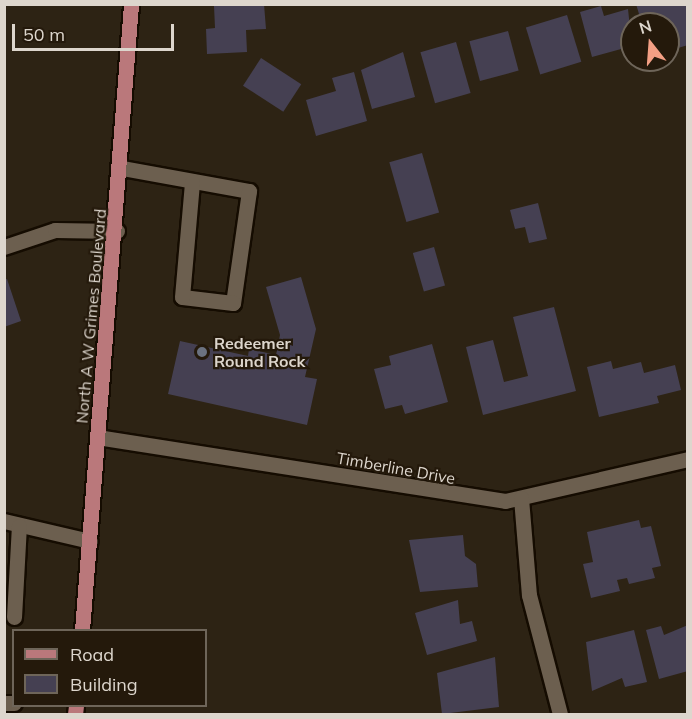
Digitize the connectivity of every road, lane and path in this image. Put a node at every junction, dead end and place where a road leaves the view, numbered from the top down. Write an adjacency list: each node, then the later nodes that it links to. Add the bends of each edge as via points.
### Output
1 (131, 4): 2 (main road, North A W Grimes Boulevard)
2 (122, 168): 3 (street); 4 (main road, North A W Grimes Boulevard)
3 (192, 182): 3 (street, via 182,297 233,303 249,191)
4 (117, 231): 5 (street, via 55,230); 6 (main road, North A W Grimes Boulevard)
5 (4, 247)
6 (98, 437): 8 (street, Timberline Drive, via 467,499); 10 (main road, North A W Grimes Boulevard)
7 (687, 459): 8 (street, Timberline Drive)
8 (521, 498): 13 (street, via 529,595)
9 (12, 524): 10 (street); 11 (street)
10 (90, 541): 12 (main road, North A W Grimes Boulevard)
11 (14, 617)
12 (82, 629)
13 (560, 714)

